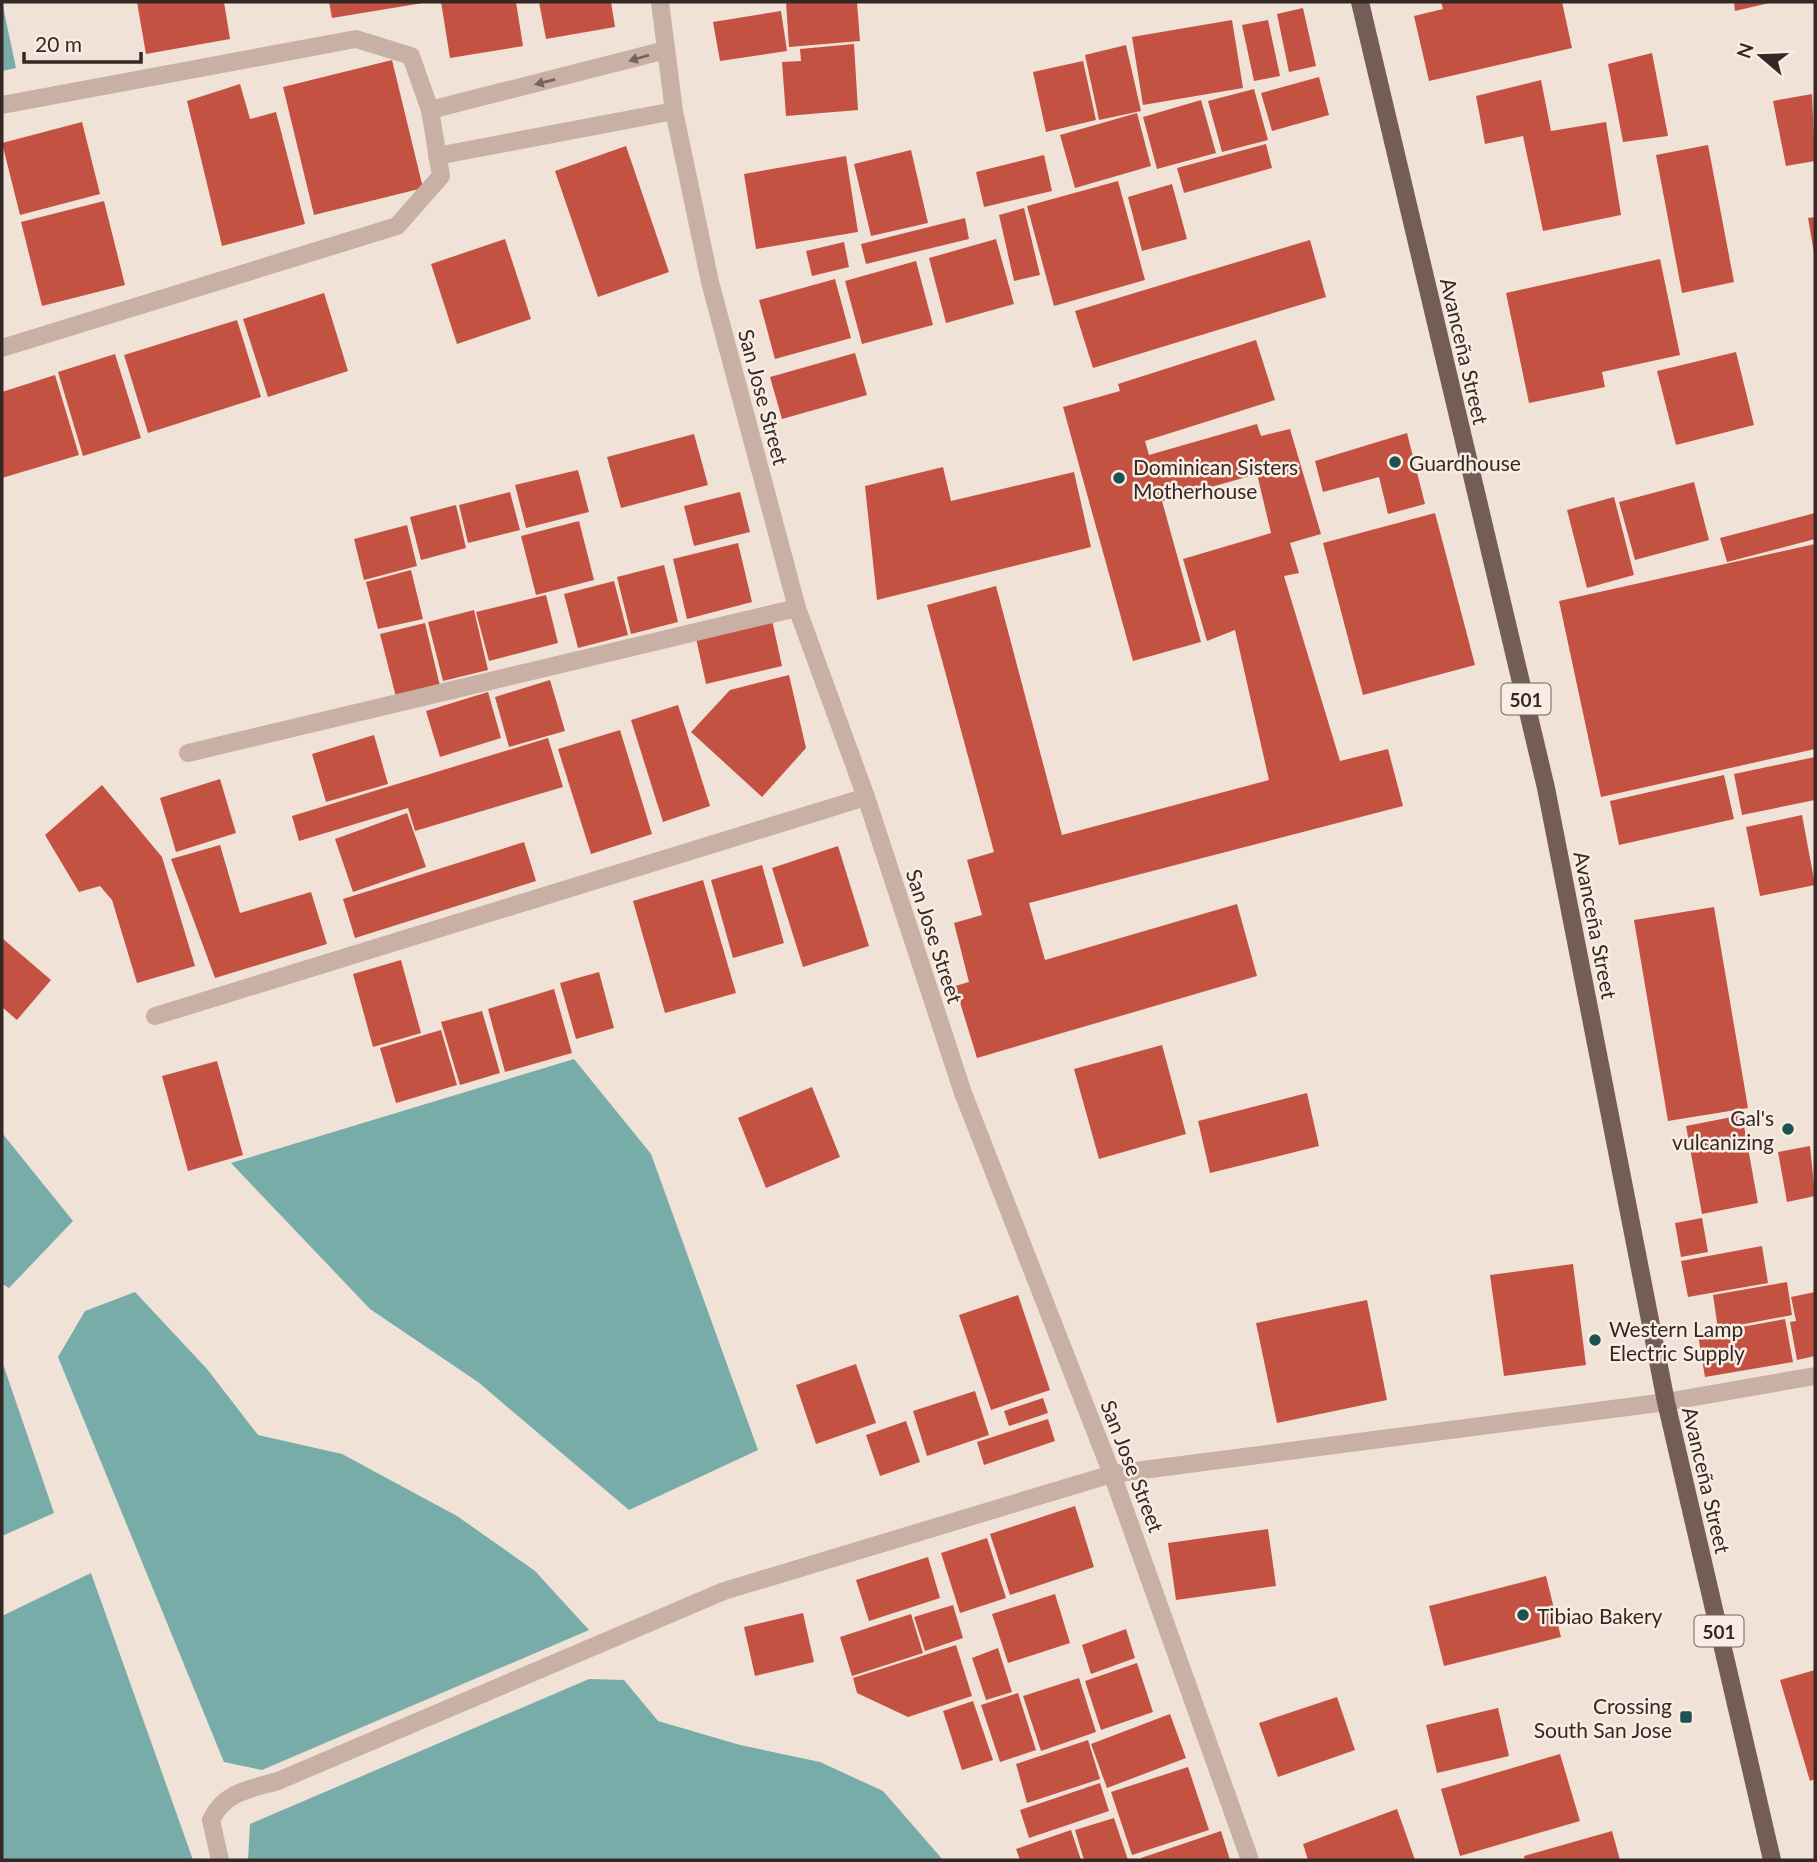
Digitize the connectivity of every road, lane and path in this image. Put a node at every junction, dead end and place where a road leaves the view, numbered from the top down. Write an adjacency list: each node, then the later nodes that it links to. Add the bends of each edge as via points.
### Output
1 (660, 2): 3 (street, San Jose Street)
2 (1360, 2): 14 (main road, Avanceña Street / 501, via 1546,788)
3 (666, 50): 5 (street, one-way to 5); 6 (street, San Jose Street)
4 (2, 105): 5 (street, via 356,39 411,56)
5 (430, 110): 7 (street)
6 (674, 111): 7 (street); 9 (street, San Jose Street, via 709,282)
7 (437, 156): 8 (street, via 441,176 397,226)
8 (2, 348)
9 (797, 608): 10 (street); 11 (street, San Jose Street)
10 (188, 753)
11 (866, 797): 12 (street); 15 (street, San Jose Street, via 962,1093)
12 (155, 1016)
13 (1815, 1376): 14 (street)
14 (1665, 1402): 15 (street); 18 (main road, Avanceña Street / 501)
15 (1112, 1474): 16 (street, via 724,1591 278,1781 238,1792 222,1802 211,1820); 17 (street, San Jose Street)
16 (220, 1860)
17 (1250, 1860)
18 (1772, 1860)

